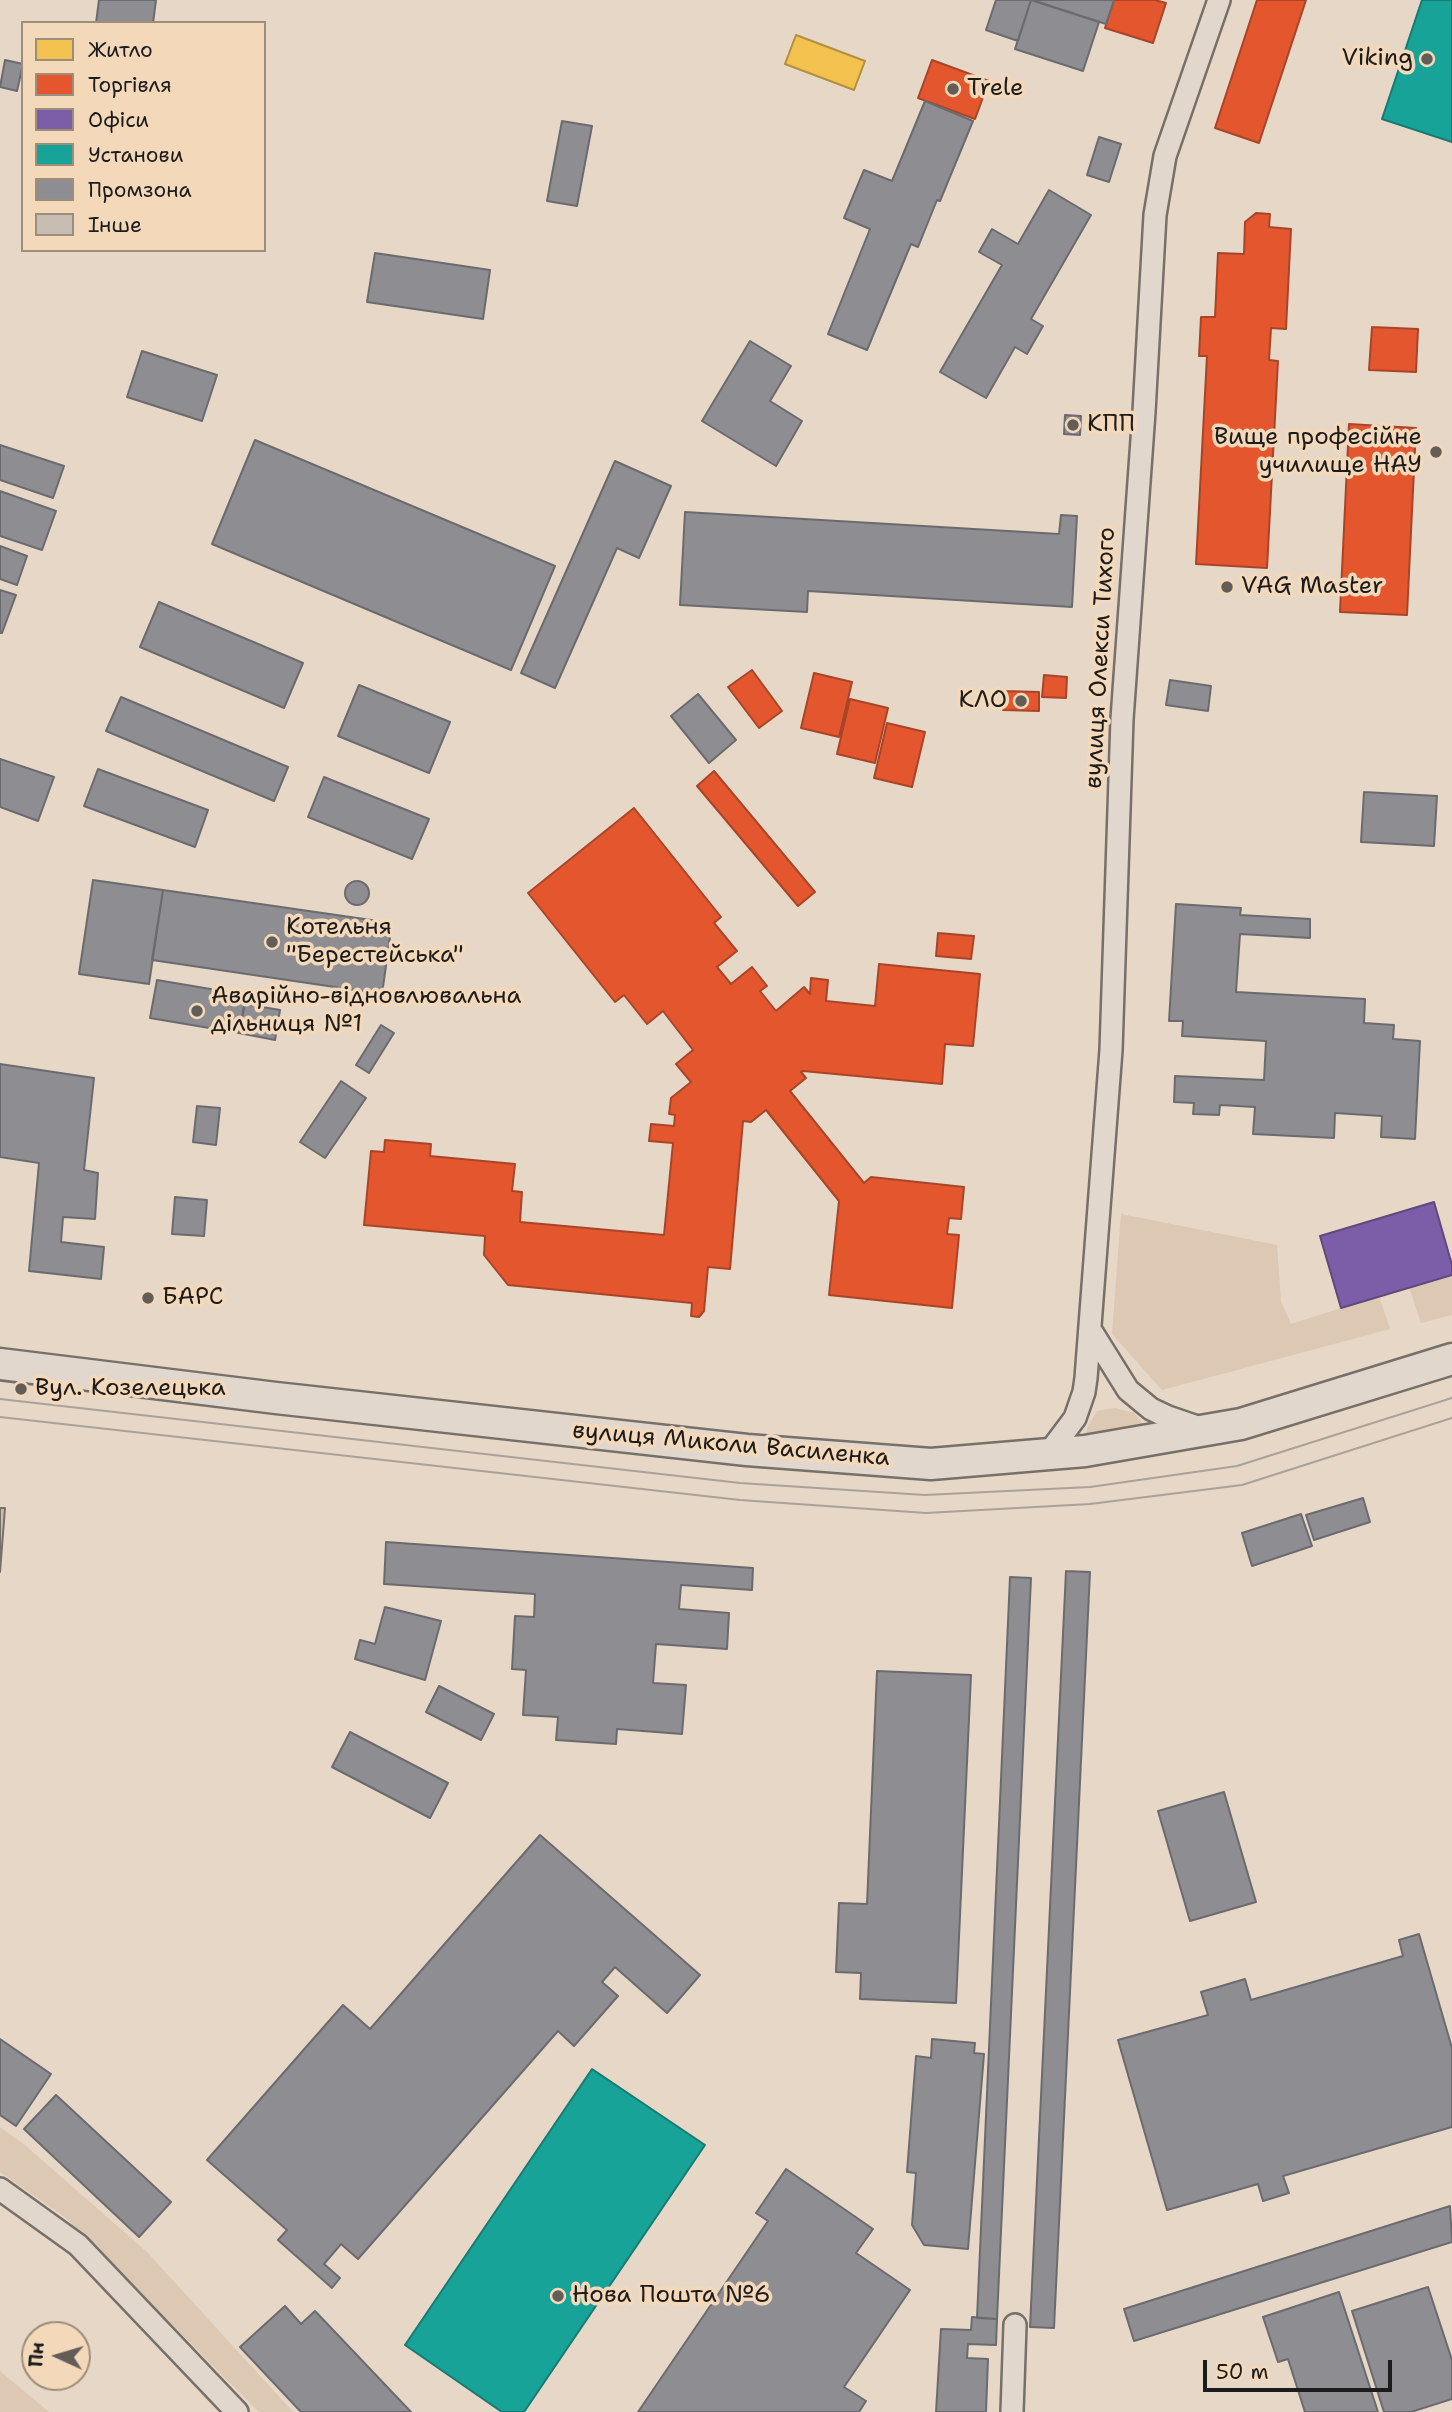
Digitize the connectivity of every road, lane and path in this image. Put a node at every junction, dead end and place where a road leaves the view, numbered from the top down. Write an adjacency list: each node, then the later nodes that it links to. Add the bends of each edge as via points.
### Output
1 (1219, 0): 2 (street, вулиця Олекси Тихого, via 1165,156 1155,215 1122,719 1111,1050)
2 (1090, 1329): 5 (street, via 1128,1390 1150,1409); 6 (street, вулиця Олекси Тихого, via 1084,1392 1075,1418)
3 (1452, 1359): 5 (main road, вулиця Миколи Василенка)
4 (0, 1364): 6 (main road, вулиця Миколи Василенка, via 747,1450 931,1464)
5 (1208, 1430): 6 (main road, вулиця Миколи Василенка)
6 (1048, 1454)
7 (0, 2189): 9 (street, via 78,2245)
8 (1015, 2325): 10 (street)
9 (237, 2412)
10 (1012, 2412)

